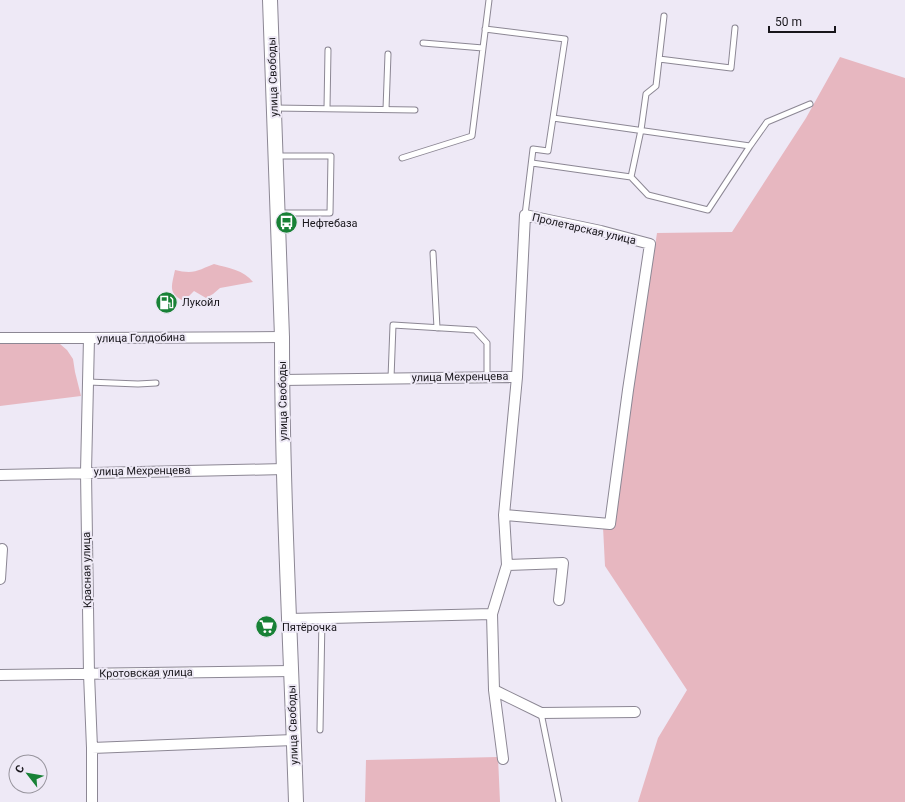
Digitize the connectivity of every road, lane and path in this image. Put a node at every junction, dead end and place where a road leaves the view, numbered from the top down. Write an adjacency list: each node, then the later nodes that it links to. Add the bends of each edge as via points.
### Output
1 (270, 0): 12 (main road, улица Свободы)
2 (489, 0): 5 (lane)
3 (664, 16): 10 (lane)
4 (735, 28): 10 (lane, via 731,68)
5 (485, 29): 7 (lane); 16 (lane, via 565,39)
6 (423, 43): 7 (lane)
7 (482, 48): 20 (lane, via 472,136)
8 (328, 50): 13 (lane)
9 (388, 54): 14 (lane)
10 (659, 59): 17 (lane, via 656,86 646,94)
11 (810, 104): 18 (lane, via 767,122)
12 (274, 108): 13 (lane); 19 (main road, улица Свободы)
13 (327, 108): 14 (lane)
14 (386, 109): 15 (lane)
15 (415, 110)
16 (553, 118): 17 (lane); 21 (lane, via 548,151 533,149)
17 (641, 130): 18 (lane); 22 (lane)
18 (750, 146): 22 (lane, via 708,210 648,195)
19 (276, 156): 23 (main road, улица Свободы); 23 (lane, via 331,156 330,213)
20 (402, 158)
21 (532, 163): 22 (lane); 24 (lane)
22 (631, 177)
23 (278, 214): 27 (main road, улица Свободы)
24 (525, 215): 31 (street, Пролетарская улица); 39 (street, Пролетарская улица, via 650,244 610,524)
25 (433, 253): 26 (lane)
26 (437, 328): 30 (lane, via 475,330 487,343); 32 (lane, via 393,325)
27 (282, 336): 29 (street, улица Голдобина); 33 (main road, улица Свободы)
28 (0, 338): 29 (street, улица Голдобина)
29 (89, 338): 34 (street, Красная улица)
30 (487, 377): 31 (street, улица Мехренцева); 32 (street, улица Мехренцева)
31 (517, 377): 39 (street, Пролетарская улица)
32 (391, 378): 33 (street, улица Мехренцева)
33 (282, 380): 36 (main road, улица Свободы)
34 (88, 382): 35 (lane); 37 (street, Красная улица)
35 (156, 383)
36 (284, 469): 37 (street, улица Мехренцева); 46 (main road, улица Свободы)
37 (86, 472): 38 (street, улица Мехренцева); 48 (street, Красная улица)
38 (0, 475)
39 (504, 515): 41 (street, Пролетарская улица)
40 (2, 549): 42 (street)
41 (506, 565): 43 (street, via 563,563); 44 (street, Пролетарская улица)
42 (0, 579)
43 (559, 600)
44 (492, 614): 45 (street); 50 (street, Пролетарская улица)
45 (322, 618): 46 (street); 53 (lane)
46 (289, 619): 47 (main road, улица Свободы)
47 (291, 671): 48 (street, Кротовская улица); 54 (main road, улица Свободы)
48 (89, 674): 49 (street, Кротовская улица); 55 (street, Красная улица)
49 (0, 675)
50 (494, 690): 52 (street); 56 (street, Пролетарская улица)
51 (636, 712): 52 (street)
52 (541, 713): 59 (lane)
53 (320, 730)
54 (294, 740): 55 (street); 58 (main road, улица Свободы)
55 (92, 748): 57 (street, Красная улица)
56 (503, 759)
57 (92, 802)
58 (296, 802)
59 (560, 802)

